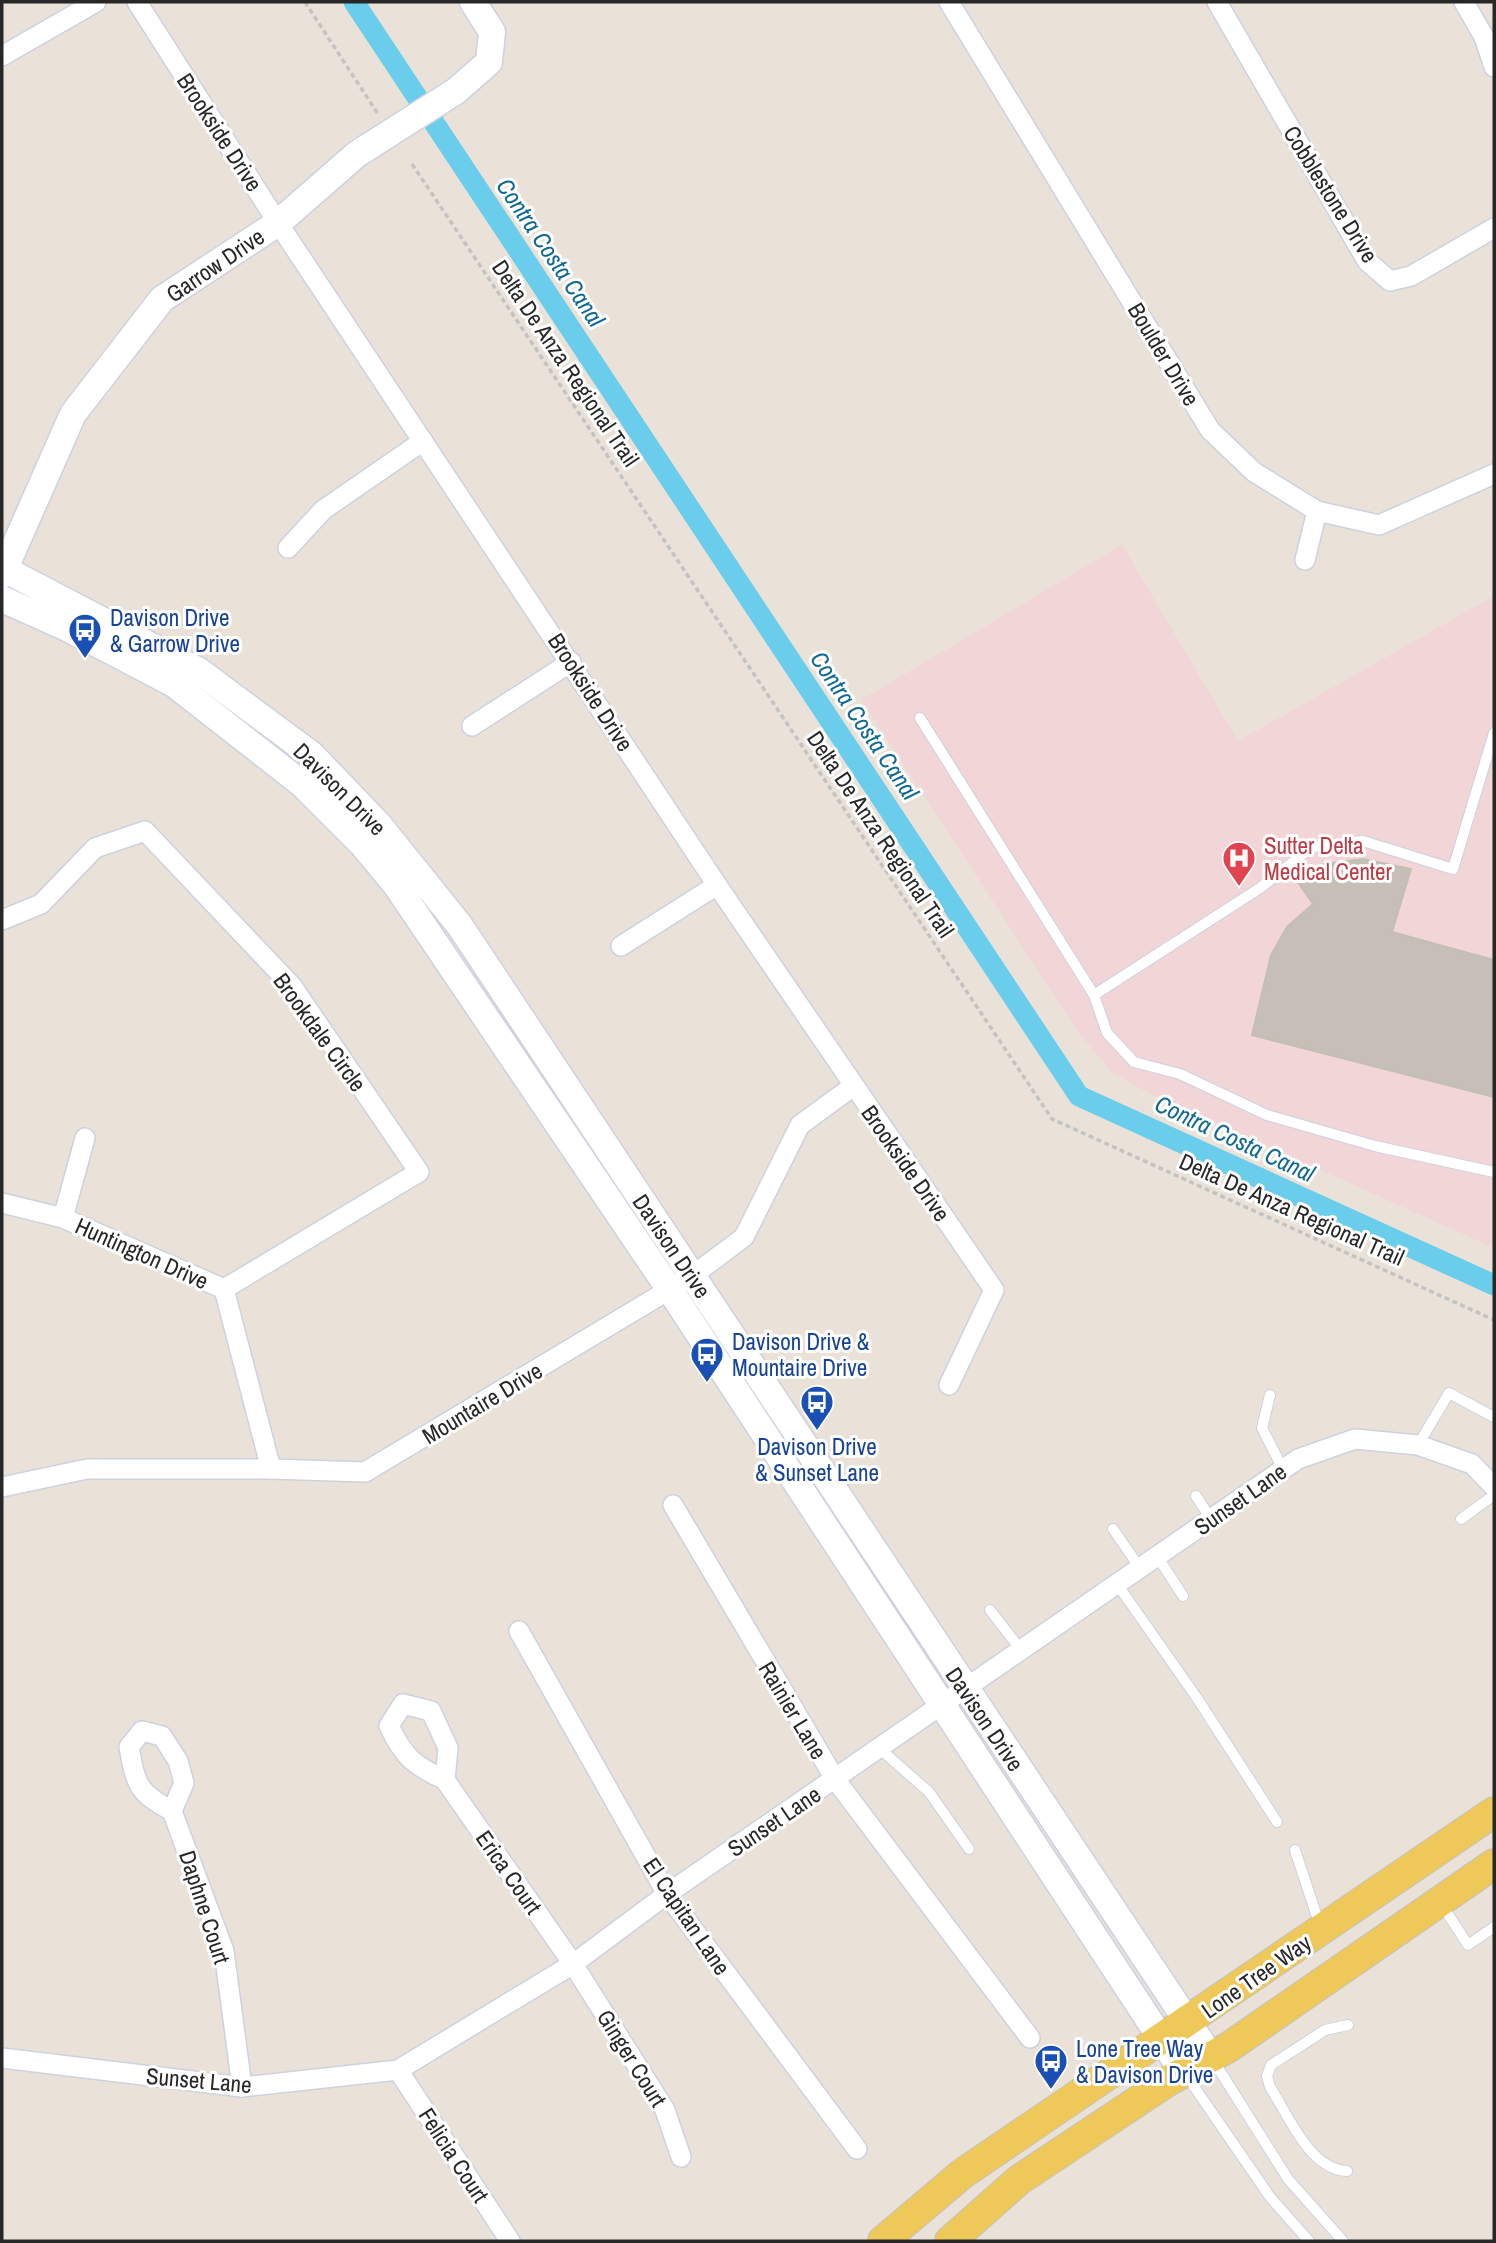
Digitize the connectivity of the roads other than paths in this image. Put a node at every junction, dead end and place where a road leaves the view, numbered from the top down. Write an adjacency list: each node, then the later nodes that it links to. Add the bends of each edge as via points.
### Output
1 (96, 2): 7 (street)
2 (136, 2): 9 (street, Brookside Drive)
3 (473, 2): 9 (main road, Garrow Drive, via 492,32 489,62 456,90 357,154)
4 (949, 2): 13 (street, Boulder Drive, via 1210,430 1254,472)
5 (1217, 2): 10 (street, Cobblestone Drive, via 1367,261 1390,281 1411,276)
6 (1464, 2): 8 (street)
7 (2, 56)
8 (1494, 67)
9 (278, 223): 11 (street, Brookside Drive); 16 (main road, Garrow Drive, via 162,299 73,414)
10 (1494, 228)
11 (424, 441): 14 (street, via 323,510); 18 (street, Brookside Drive)
12 (1494, 474): 13 (street, Boulder Drive, via 1379,525)
13 (1317, 511): 15 (street)
14 (288, 548)
15 (1305, 560)
16 (3, 571): 31 (main road, Davison Drive, via 199,671 312,755 379,825 460,926)
17 (2, 599): 33 (main road, Davison Drive, via 174,684 302,785 362,844 404,897)
18 (571, 662): 20 (street); 22 (street, Brookside Drive)
19 (920, 718): 25 (lane)
20 (472, 726)
21 (1494, 733): 25 (lane, via 1452,869 1363,841 1311,847 1260,888)
22 (717, 885): 24 (street); 26 (street, Brookside Drive)
23 (2, 920): 32 (street, Brookdale Circle, via 41,904 94,848 145,831 292,986 419,1171)
24 (621, 946)
25 (1094, 995): 28 (lane, via 1107,1033 1134,1062 1180,1074 1267,1115 1376,1146)
26 (852, 1087): 31 (street, Mountaire Drive, via 800,1125 744,1237); 34 (street, Brookside Drive, via 994,1290)
27 (85, 1138): 30 (street)
28 (1494, 1172)
29 (2, 1203): 30 (street, Huntington Drive)
30 (63, 1217): 32 (street, Huntington Drive)
31 (692, 1276): 33 (street, Mountaire Drive); 55 (main road, Davison Drive)
32 (224, 1289): 38 (street, Huntington Drive)
33 (670, 1290): 38 (street, Mountaire Drive, via 365,1472); 56 (main road, Davison Drive)
34 (949, 1385)
35 (1270, 1395): 39 (lane, via 1262,1428)
36 (1494, 1417): 37 (lane, via 1449,1393)
37 (1418, 1445): 39 (street, Sunset Lane, via 1355,1439); 41 (street, Sunset Lane, via 1472,1464)
38 (271, 1469): 40 (street, Mountaire Drive, via 87,1469)
39 (1283, 1469): 45 (street, Sunset Lane)
40 (2, 1487)
41 (1494, 1487)
42 (1494, 1495): 46 (lane)
43 (1196, 1496): 45 (lane)
44 (673, 1505): 58 (street, Rainier Lane)
45 (1211, 1519): 48 (street, Sunset Lane)
46 (1461, 1519)
47 (1112, 1529): 49 (lane)
48 (1157, 1556): 49 (street, Sunset Lane); 51 (lane)
49 (1140, 1568): 50 (street, Sunset Lane)
50 (1116, 1584): 54 (street, Sunset Lane); 62 (lane)
51 (1183, 1596)
52 (990, 1610): 54 (lane)
53 (519, 1631): 66 (street, El Capitan Lane)
54 (1021, 1650): 55 (street, Sunset Lane)
55 (965, 1689): 56 (street, Sunset Lane); 71 (main road, Davison Drive)
56 (942, 1704): 57 (street, Sunset Lane); 74 (main road, Davison Drive)
57 (879, 1748): 58 (street, Sunset Lane); 63 (lane, via 929,1792)
58 (835, 1779): 66 (street, Sunset Lane); 73 (street, Rainier Lane)
59 (445, 1780): 70 (street, Erica Court)
60 (172, 1811): 79 (street, Daphne Court, via 224,1951)
61 (1487, 1817): 67 (main road, via 1471,1849 1442,1868 1436,1879); 69 (main road, Lone Tree Way)
62 (1277, 1822)
63 (969, 1849)
64 (1295, 1850): 69 (lane)
65 (1494, 1864): 67 (main road, Lone Tree Way)
66 (667, 1894): 70 (street, Sunset Lane); 80 (street, El Capitan Lane)
67 (1439, 1902): 68 (lane, via 1468,1945); 75 (main road, Lone Tree Way)
68 (1494, 1927)
69 (1322, 1931): 71 (main road, Lone Tree Way)
70 (573, 1964): 77 (street, Sunset Lane); 81 (street, Ginger Court, via 666,2110)
71 (1188, 2023): 74 (main road, Lone Tree Way); 75 (main road, Davison Drive)
72 (1348, 2025): 82 (lane, via 1325,2030 1271,2066 1267,2076 1319,2161 1332,2170)
73 (1030, 2038)
74 (1162, 2040): 78 (main road, Davison Drive); 84 (main road, Lone Tree Way, via 962,2174)
75 (1211, 2057): 78 (main road, Lone Tree Way); 87 (lane, via 1288,2179)
76 (2, 2058): 79 (street, Sunset Lane)
77 (398, 2070): 79 (street, Sunset Lane); 83 (street, Felicia Court)
78 (1183, 2072): 85 (main road, Lone Tree Way, via 1019,2180); 86 (lane, via 1270,2197)
79 (242, 2087)
80 (857, 2149)
81 (681, 2157)
82 (1347, 2171)
83 (510, 2241)
84 (883, 2241)
85 (950, 2241)
86 (1309, 2241)
87 (1343, 2241)

